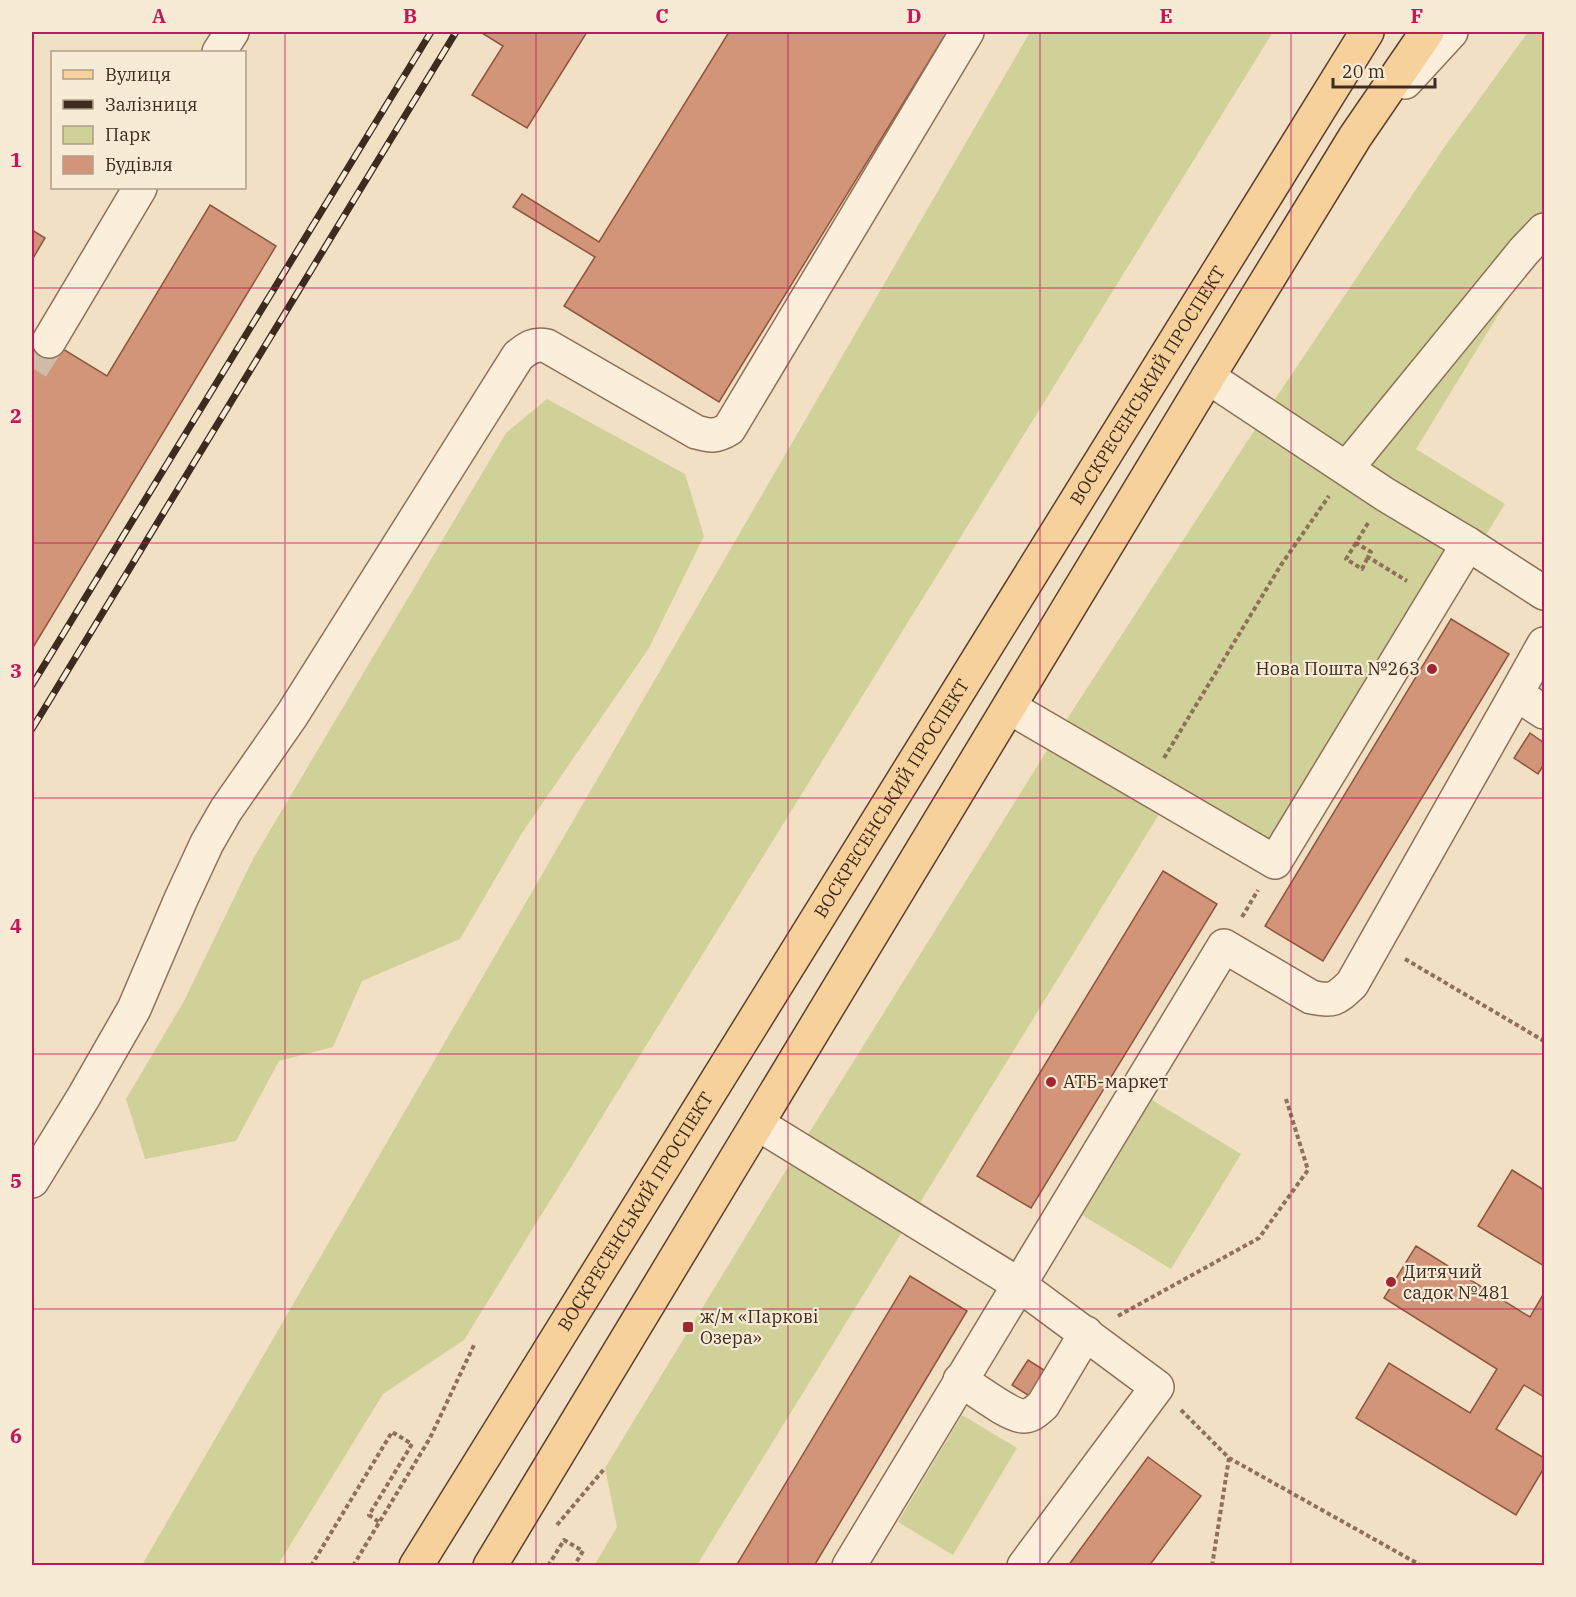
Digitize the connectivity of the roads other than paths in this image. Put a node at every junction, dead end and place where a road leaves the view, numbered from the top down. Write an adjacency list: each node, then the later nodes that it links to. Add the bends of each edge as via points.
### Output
1 (232, 32): 6 (street)
2 (966, 32): 20 (street, via 729,429 711,437 696,432 548,346 529,346 518,356 292,715 226,810 181,899 134,1009)
3 (1367, 32): 24 (main road, ВОСКРЕСЕНСЬКИЙ ПРОСПЕКТ)
4 (1427, 32): 7 (main road)
5 (1451, 32): 7 (street)
6 (220, 51)
7 (1355, 137): 11 (main road)
8 (139, 189): 10 (street)
9 (1538, 250): 12 (street)
10 (49, 341)
11 (1208, 376): 12 (street); 17 (main road)
12 (1347, 468): 13 (street)
13 (1468, 544): 14 (street); 17 (street, via 1275,862)
14 (1545, 593)
15 (1545, 644): 16 (street)
16 (1516, 694): 18 (street); 21 (street, via 1352,984 1327,1001 1311,997 1224,946)
17 (1009, 707): 19 (main road)
18 (1545, 712)
19 (758, 1124): 21 (street); 25 (main road)
20 (32, 1181)
21 (1018, 1284): 22 (street); 23 (street)
22 (1086, 1333): 23 (street, via 1043,1405 1033,1414 1012,1413); 27 (street, via 1157,1387)
23 (960, 1380): 26 (street)
24 (416, 1566)
25 (490, 1566)
26 (849, 1566)
27 (1024, 1566)

